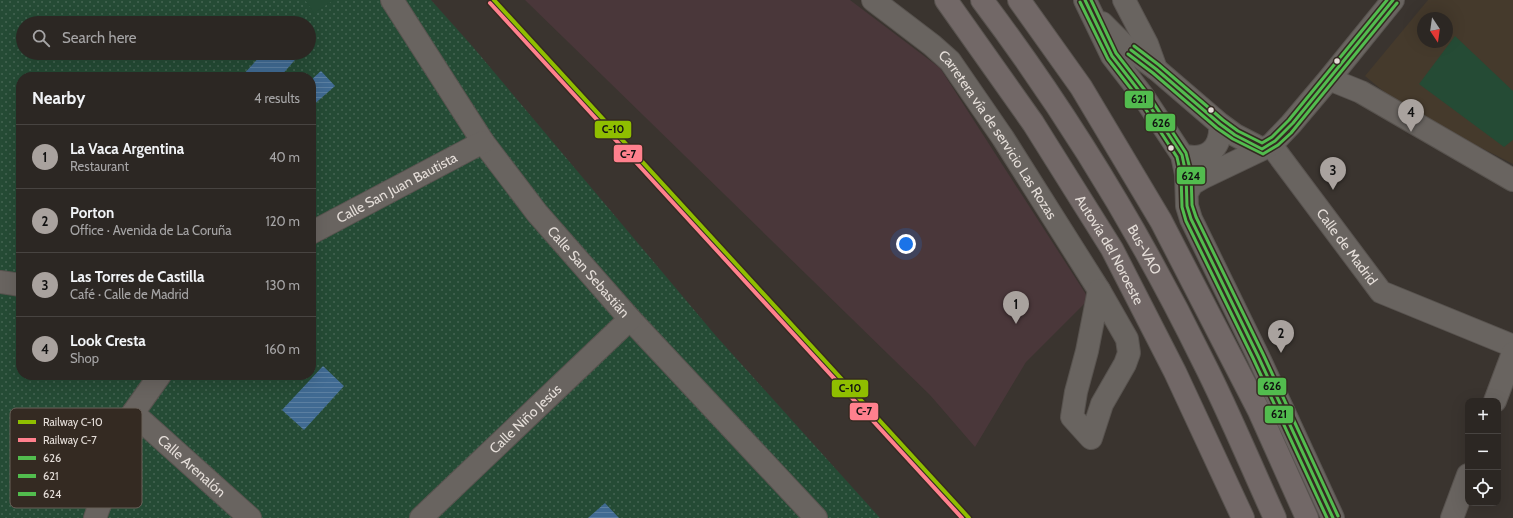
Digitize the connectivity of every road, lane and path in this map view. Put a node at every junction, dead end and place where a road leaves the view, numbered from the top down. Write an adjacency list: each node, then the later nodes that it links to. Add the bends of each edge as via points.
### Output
1 (392, 0): 12 (street, Calle San Sebastián)
2 (873, 0): 20 (street, Carretera vía de servicio Las Rozas, via 950,61 1003,138)
3 (946, 0): 34 (highway, Autovía del Noroeste, via 1033,123 1112,249 1175,372)
4 (982, 0): 35 (highway, Bus-VAO, via 1059,108 1140,239 1204,361)
5 (1019, 0): 36 (highway, via 1081,87 1161,221 1259,411)
6 (1124, 0): 9 (street)
7 (1392, 0): 10 (street)
8 (1088, 7): 9 (street, via 1125,46); 14 (street, via 1112,56 1143,96)
9 (1156, 69): 11 (street)
10 (1330, 79): 13 (street, via 1291,124); 15 (street, via 1361,92)
11 (1220, 124): 13 (street, via 1235,135); 14 (street, via 1217,144 1210,153 1198,157)
12 (483, 142): 17 (street, Calle San Juan Bautista); 21 (street, Calle San Sebastián, via 537,213)
13 (1266, 147): 16 (street, via 1202,178 1192,184); 22 (street, Calle de Madrid, via 1381,292)
14 (1179, 150): 16 (street, via 1186,174)
15 (1513, 180)
16 (1187, 193): 37 (street, via 1191,219)
17 (316, 230)
18 (0, 282): 19 (street)
19 (16, 284)
20 (1099, 290): 20 (street, Carretera vía de servicio Las Rozas, via 1072,418 1091,438 1102,404 1129,353 1127,339)
21 (630, 319): 30 (street, Calle San Sebastián); 33 (street, Calle Niño Jesús)
22 (1513, 346)
23 (1513, 353): 25 (street)
24 (156, 380): 26 (street)
25 (1496, 398)
26 (137, 408)
27 (142, 421): 32 (street, Calle Arenalón)
28 (1465, 483): 38 (street)
29 (98, 508): 31 (street)
30 (814, 517)
31 (94, 518)
32 (250, 518)
33 (421, 518)
34 (1243, 518)
35 (1275, 518)
36 (1308, 518)
37 (1333, 518)
38 (1452, 518)

